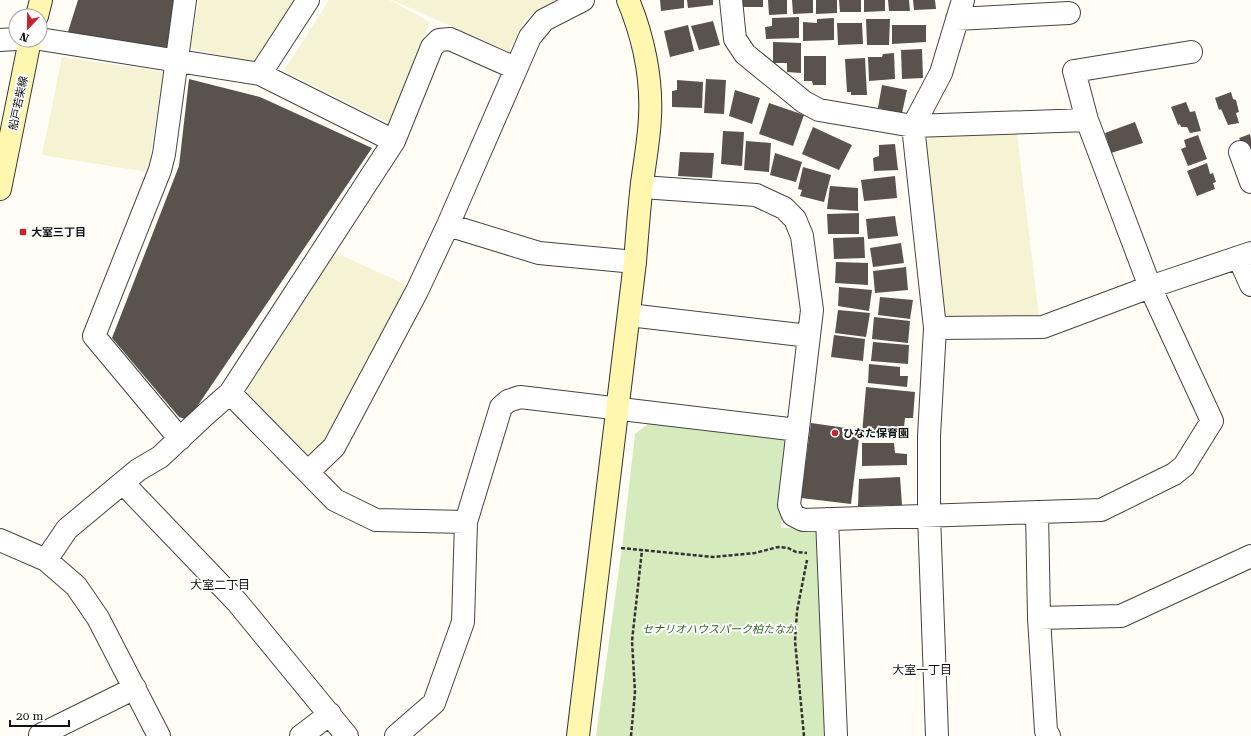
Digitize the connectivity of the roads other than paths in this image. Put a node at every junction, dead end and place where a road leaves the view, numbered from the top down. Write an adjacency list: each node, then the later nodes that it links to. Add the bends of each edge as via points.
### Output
1 (185, 0): 11 (street)
2 (308, 0): 13 (street)
3 (583, 0): 12 (street, via 544,20 530,37)
4 (628, 0): 19 (street, via 642,47 649,87 650,116)
5 (731, 0): 15 (street, via 735,39 742,49 804,102 819,110)
6 (960, 10): 7 (street); 15 (street, via 941,73)
7 (1069, 14)
8 (48, 40): 11 (street)
9 (28, 48): 20 (street, 船戸若柴線)
10 (1191, 52): 14 (street, via 1074,71)
11 (177, 61): 13 (street); 32 (street, via 160,170 94,336)
12 (515, 68): 16 (street, via 450,39 439,40 432,47); 21 (street)
13 (260, 74): 16 (street)
14 (1087, 120): 15 (street); 25 (street)
15 (913, 126): 27 (street)
16 (394, 141): 29 (street)
17 (1240, 152): 18 (street)
18 (1251, 182)
19 (642, 187): 23 (street); 28 (street, via 756,195 784,208 794,219 802,236 812,310)
20 (0, 189)
21 (448, 224): 23 (street, via 539,253); 33 (street, via 417,291 334,447)
22 (1245, 256): 24 (street); 25 (street)
23 (635, 262): 26 (street)
24 (1251, 285)
25 (1150, 287): 27 (street, via 1044,327); 35 (street, via 1212,421 1184,466 1174,474 1101,510)
26 (629, 315): 28 (street); 30 (street)
27 (935, 328): 36 (street, via 929,436)
28 (809, 336): 31 (street)
29 (230, 394): 32 (street); 33 (street)
30 (618, 409): 31 (street); 38 (street, via 520,397 508,401 501,407); 50 (street)
31 (798, 430): 37 (street, via 789,504 793,515 803,520)
32 (180, 439): 34 (street, via 160,457 138,470)
33 (308, 472): 38 (street, via 335,500 376,520)
34 (123, 483): 41 (street, via 67,529); 44 (street, via 237,602)
35 (1037, 512): 36 (street); 42 (street)
36 (929, 516): 37 (street); 52 (street)
37 (827, 519): 51 (street)
38 (466, 522): 49 (street, via 464,622 434,703)
39 (0, 540): 41 (street)
40 (1251, 556): 42 (street, via 1121,616)
41 (46, 560): 43 (street, via 76,586 98,618)
42 (1039, 618): 53 (street, via 1046,731)
43 (135, 688): 45 (street); 46 (street)
44 (330, 714): 47 (street); 48 (street)
45 (40, 735)
46 (159, 736)
47 (301, 736)
48 (347, 736)
49 (396, 736)
50 (578, 736)
51 (836, 736)
52 (937, 736)
53 (1049, 736)

